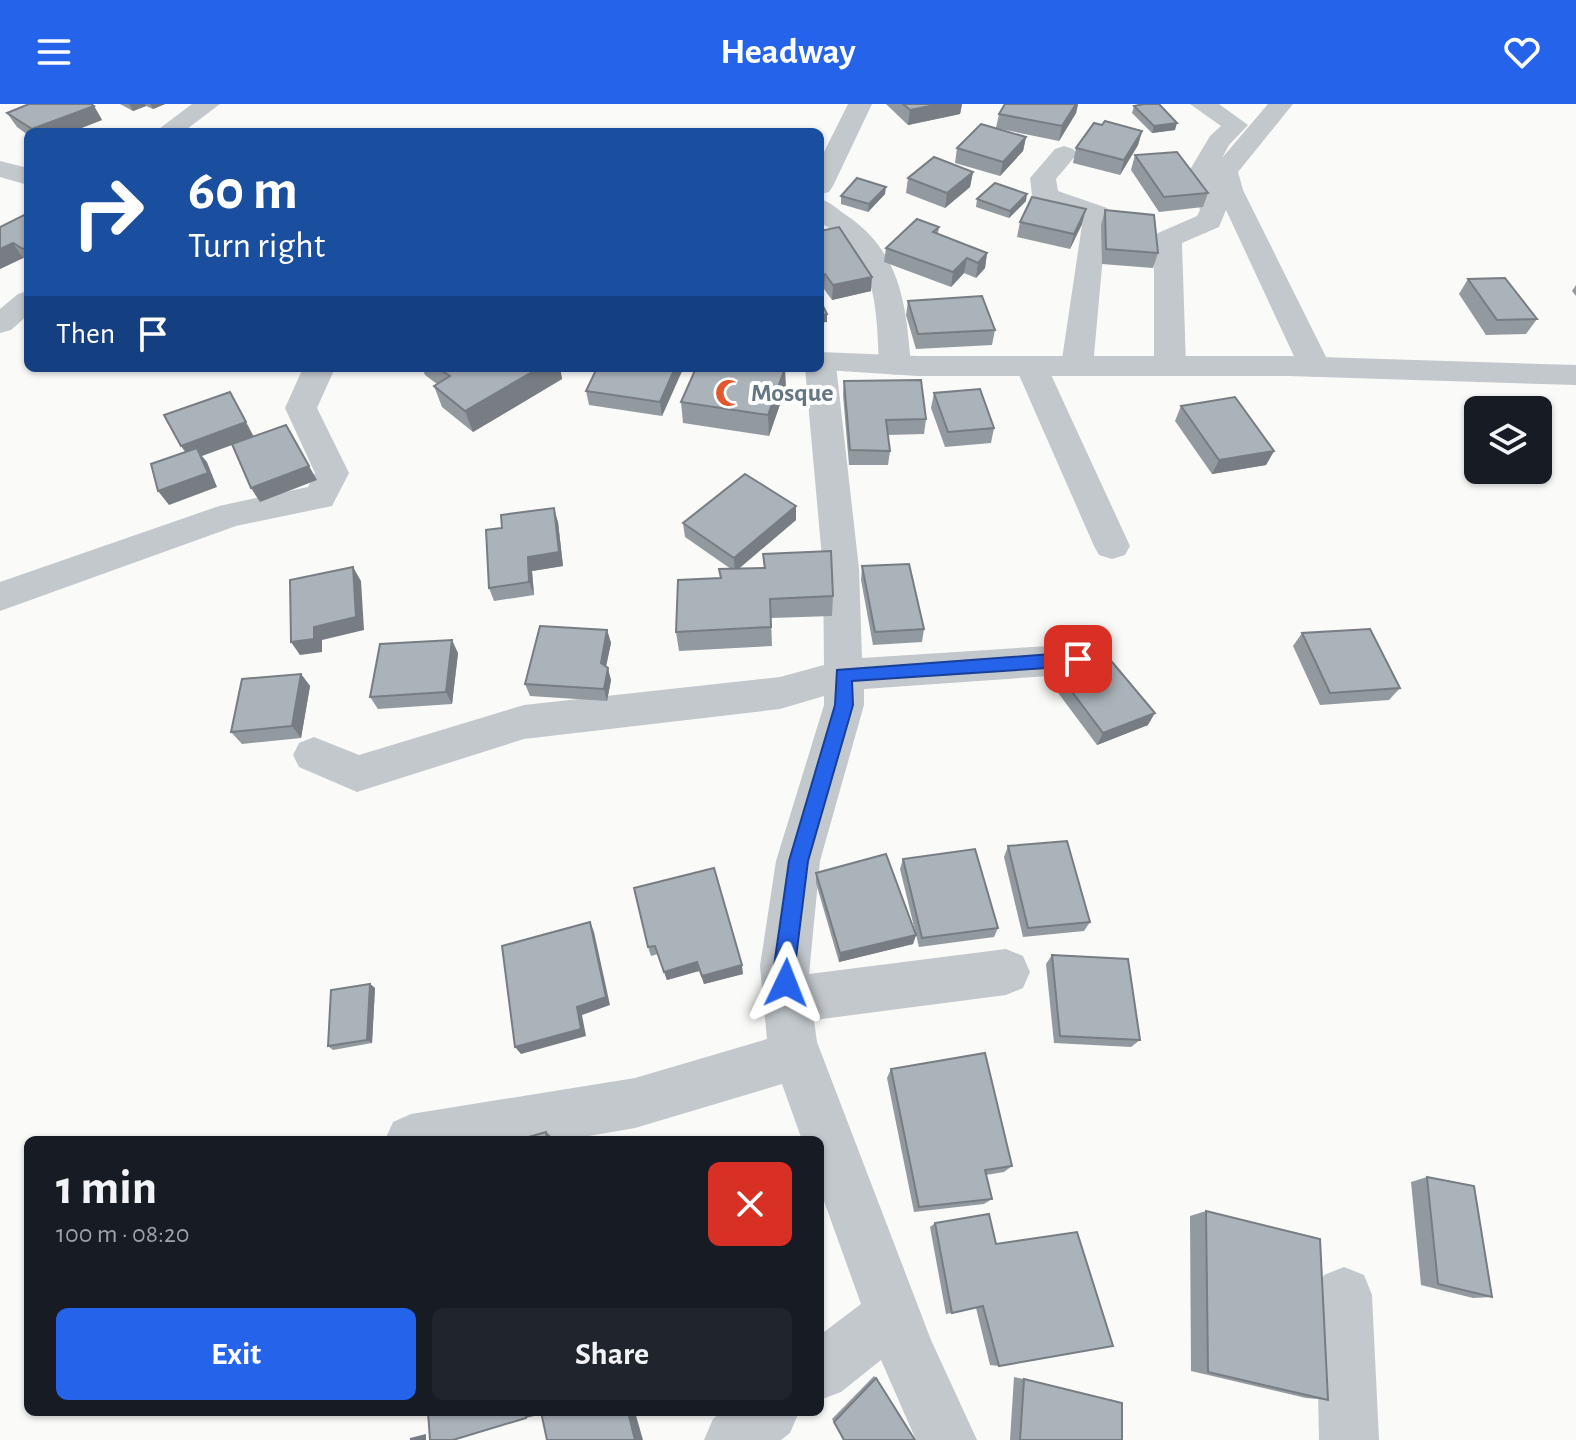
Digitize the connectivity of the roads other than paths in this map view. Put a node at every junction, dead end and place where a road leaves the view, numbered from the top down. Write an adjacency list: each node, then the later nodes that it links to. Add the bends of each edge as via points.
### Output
1 (208, 104): 5 (street)
2 (860, 104): 9 (street)
3 (1202, 104): 17 (street, via 1236,125 1219,141 1201,173 1213,210 1209,221 1168,239)
4 (1281, 104): 18 (street, via 1225,171)
5 (173, 128)
6 (1064, 154): 16 (street, via 1043,178 1045,195 1097,214)
7 (0, 169): 8 (street)
8 (24, 176)
9 (824, 178)
10 (824, 212): 14 (street, via 857,235 885,281)
11 (24, 303): 12 (street)
12 (0, 324)
13 (824, 363): 14 (street)
14 (895, 365): 15 (street)
15 (1031, 366): 16 (street); 22 (street)
16 (1077, 366): 17 (street)
17 (1170, 366): 18 (street)
18 (1315, 367): 21 (street)
19 (317, 372): 23 (street, via 301,408 332,473 320,497 231,515)
20 (821, 372): 25 (street, via 841,569)
21 (1576, 375)
22 (1112, 546)
23 (0, 597)
24 (1078, 659): 25 (street)
25 (843, 675): 26 (street, via 780,693 524,722 357,774); 28 (street, via 844,705 798,861 784,966)
26 (314, 755)
27 (1006, 972): 28 (street)
28 (788, 1000): 29 (street)
29 (797, 1055): 30 (street, via 635,1103); 32 (street)
30 (435, 1136)
31 (1344, 1295): 37 (street)
32 (893, 1314): 33 (street); 36 (street)
33 (824, 1368)
34 (764, 1416): 35 (street)
35 (734, 1440)
36 (947, 1440)
37 (1349, 1440)

